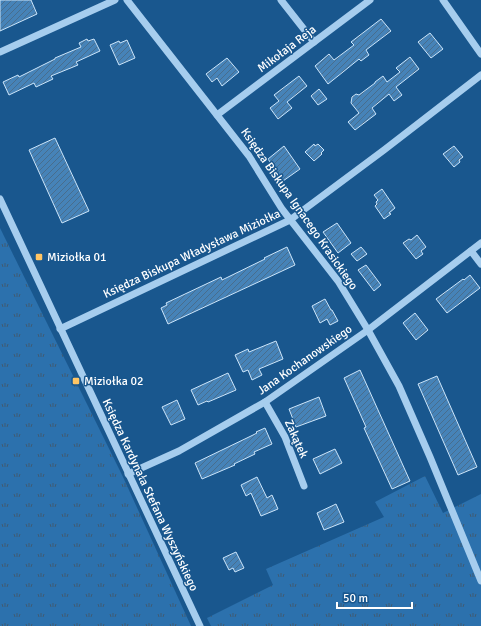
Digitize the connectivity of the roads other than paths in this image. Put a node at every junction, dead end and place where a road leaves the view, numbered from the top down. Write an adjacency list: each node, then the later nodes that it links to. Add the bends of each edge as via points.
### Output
1 (115, 0): 7 (street)
2 (127, 0): 10 (street, Księdza Biskupa Ignacego Krasickiego)
3 (281, 0): 6 (street)
4 (370, 0): 6 (street, Mikołaja Reja)
5 (443, 0): 8 (street)
6 (314, 42): 10 (street, Mikołaja Reja)
7 (0, 52)
8 (481, 54)
9 (481, 75): 12 (street, Księdza Biskupa Władysława Miziołka)
10 (217, 115): 12 (street, Księdza Biskupa Ignacego Krasickiego, via 249,156)
11 (0, 199): 16 (street, Księdza Kardynała Stefana Wyszyńskiego)
12 (290, 220): 16 (street, Księdza Biskupa Władysława Miziołka); 17 (street, Księdza Biskupa Ignacego Krasickiego, via 338,282)
13 (481, 243): 14 (street, Jana Kochanowskiego)
14 (471, 251): 15 (street); 17 (street, Jana Kochanowskiego)
15 (481, 264)
16 (60, 328): 19 (street, Księdza Kardynała Stefana Wyszyńskiego)
17 (368, 330): 18 (street, Jana Kochanowskiego); 21 (street, Księdza Biskupa Ignacego Krasickiego, via 399,386)
18 (265, 402): 19 (street, Jana Kochanowskiego, via 179,451); 20 (street, Zakątek, via 285,437)
19 (128, 474): 22 (street, Księdza Kardynała Stefana Wyszyńskiego)
20 (304, 486)
21 (481, 581)
22 (200, 626)

